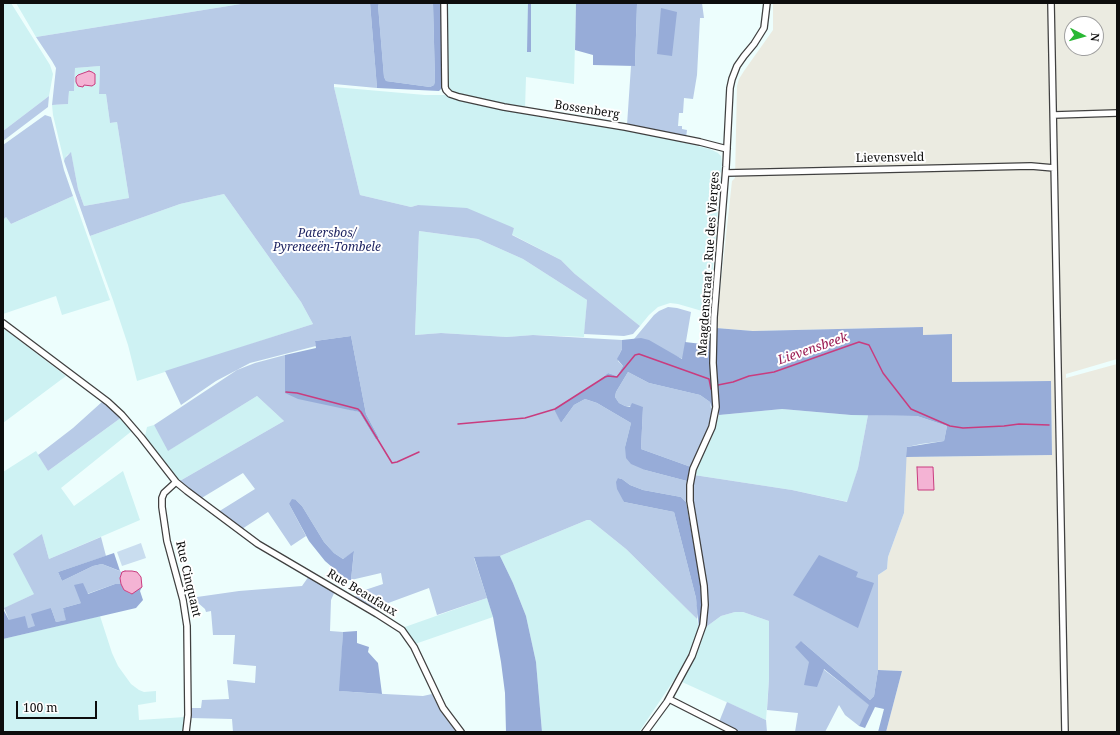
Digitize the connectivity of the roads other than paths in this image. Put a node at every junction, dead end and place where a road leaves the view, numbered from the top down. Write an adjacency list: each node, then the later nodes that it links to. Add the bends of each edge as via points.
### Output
1 (444, 3): 6 (street, Bossenberg, via 446,90 454,95 542,114 633,128)
2 (767, 3): 6 (street, Maagdenstraat - Rue des Vierges, via 764,28 741,60 731,81)
3 (1051, 3): 5 (street)
4 (1117, 113): 5 (street)
5 (1054, 115): 7 (street)
6 (727, 149): 8 (street, Maagdenstraat - Rue des Vierges)
7 (1054, 168): 8 (street, Lievensveld, via 1023,166); 16 (street)
8 (726, 173): 11 (street, Maagdenstraat - Rue des Vierges, via 714,317 715,414 693,469 690,485 690,501 704,586 703,625 692,656)
9 (3, 323): 10 (street, via 108,402 141,437)
10 (176, 482): 12 (street, Rue Cinquant, via 164,493 162,507 167,541 183,600 187,626); 13 (street, Rue Beaufaux, via 258,544 402,630 414,647 443,708)
11 (669, 699): 14 (street, Maagdenstraat - Rue des Vierges); 15 (street)
12 (186, 732)
13 (461, 732)
14 (645, 732)
15 (734, 732)
16 (1065, 732)

